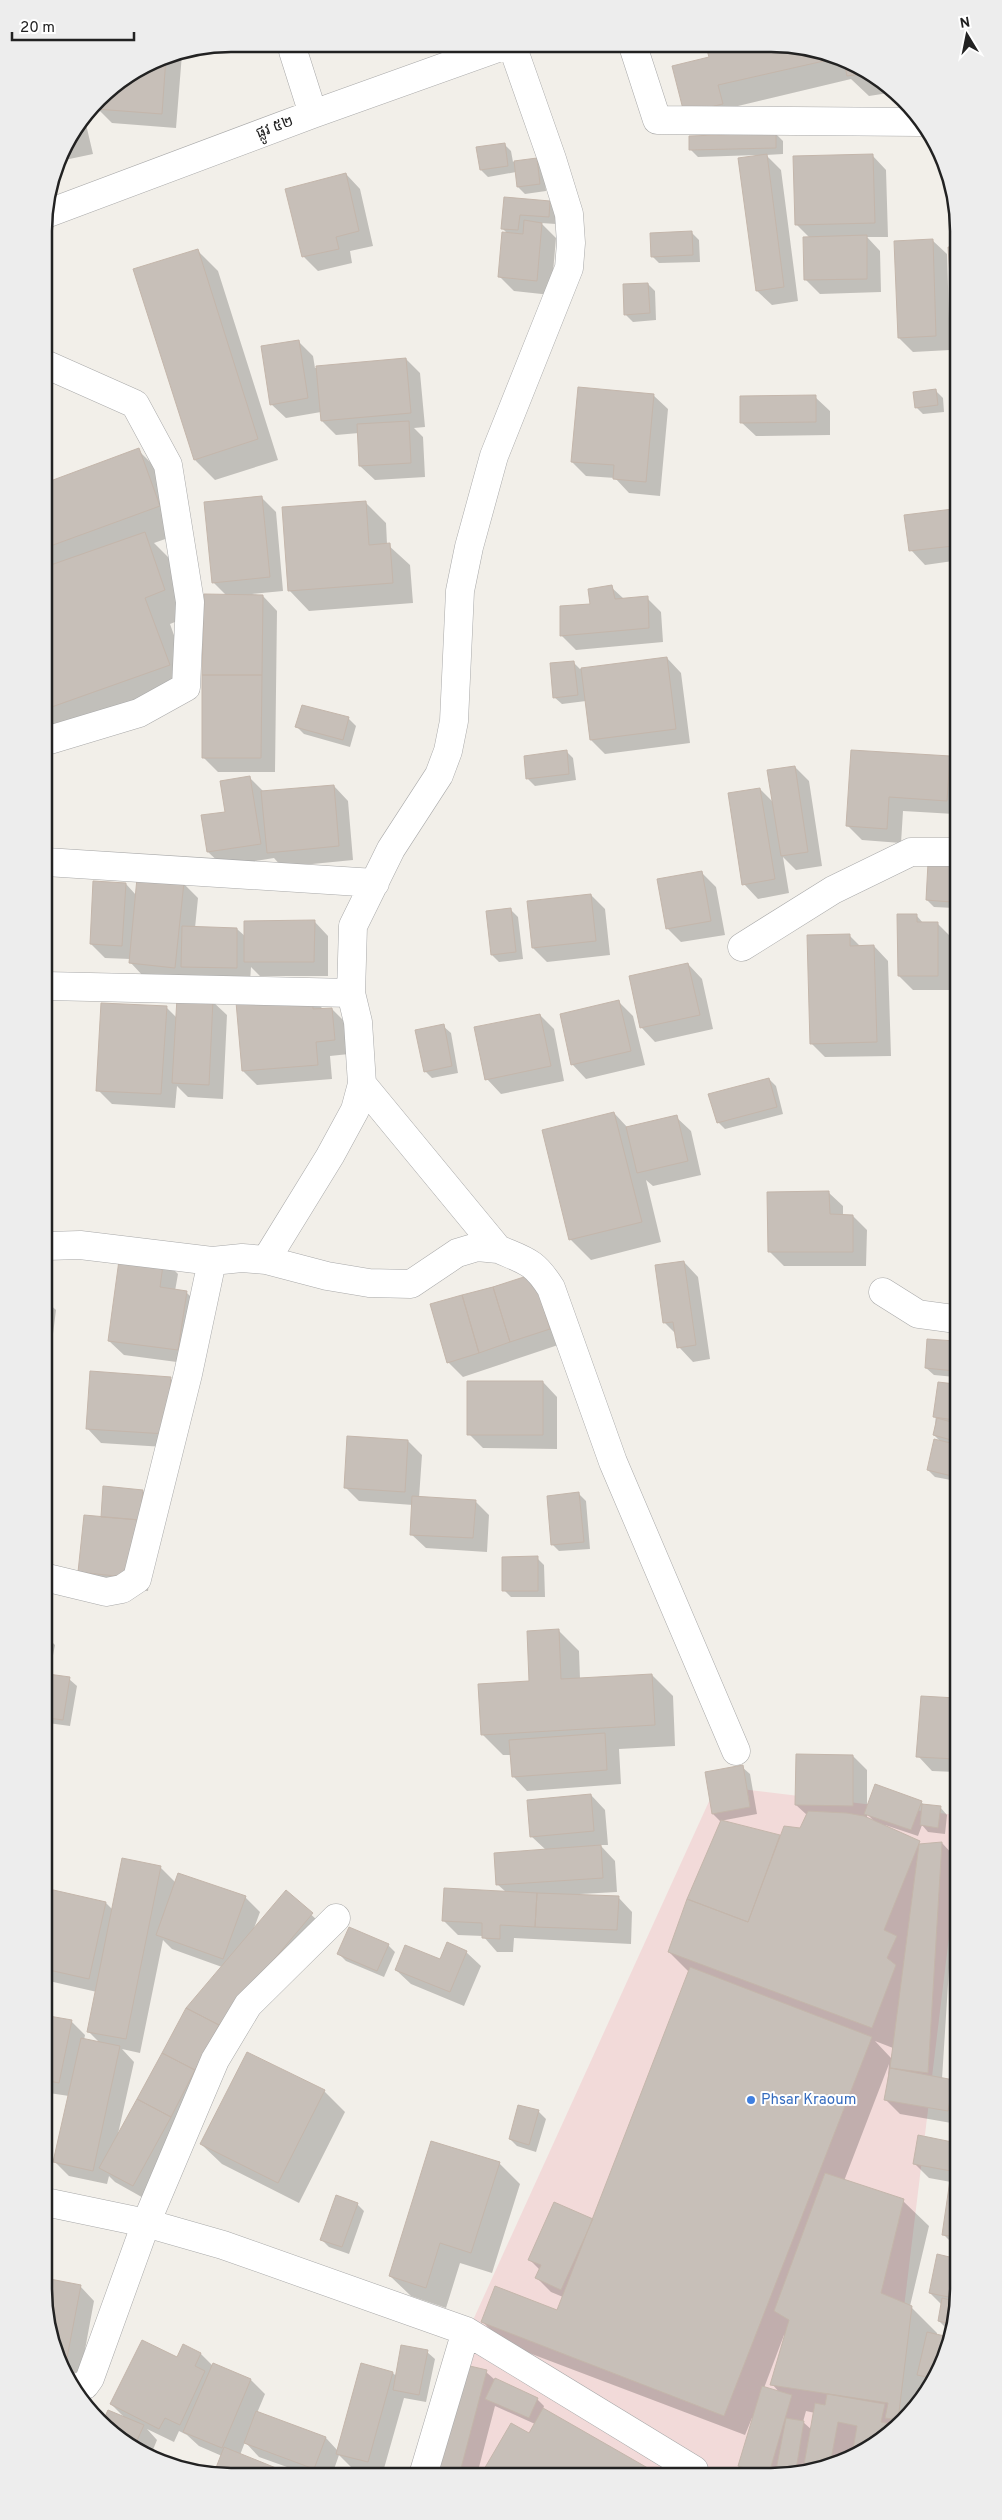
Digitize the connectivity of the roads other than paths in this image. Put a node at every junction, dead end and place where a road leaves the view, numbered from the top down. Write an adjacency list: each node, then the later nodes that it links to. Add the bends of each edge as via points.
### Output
1 (293, 52): 5 (street)
2 (489, 52): 5 (street, ផ្លូវ ៥២)
3 (514, 52): 12 (street, via 569,214 570,268 494,456 477,513 460,591 454,721 448,751 439,775 391,849)
4 (635, 52): 6 (street, via 657,120)
5 (313, 114): 7 (street, ផ្លូវ ៥២)
6 (911, 122)
7 (54, 211)
8 (52, 367): 9 (street, via 135,404 168,465 190,602 186,687 139,713)
9 (52, 739)
10 (950, 852): 13 (street, via 911,852 832,890)
11 (52, 862): 12 (street)
12 (375, 883): 15 (street, via 353,926)
13 (742, 947)
14 (52, 986): 15 (street)
15 (351, 993): 16 (street, via 358,1022)
16 (362, 1084): 18 (street); 19 (street, via 355,1110 330,1156)
17 (52, 1246): 20 (street, via 137,1250)
18 (498, 1249): 19 (street, via 477,1246 457,1253 411,1284 369,1284); 24 (street, via 525,1259 539,1269 551,1288 613,1462)
19 (266, 1260): 20 (street)
20 (212, 1261): 23 (street, via 188,1374 137,1579 122,1590 106,1592)
21 (883, 1292): 22 (street, via 918,1314)
22 (950, 1318)
23 (52, 1579)
24 (736, 1751)
25 (336, 1918): 27 (street, via 248,2005 215,2060)
26 (52, 2203): 27 (street)
27 (146, 2223): 28 (street, via 223,2245); 29 (street, via 90,2378)
28 (466, 2331): 30 (street); 31 (street)
29 (82, 2386)
30 (425, 2468)
31 (691, 2468)

